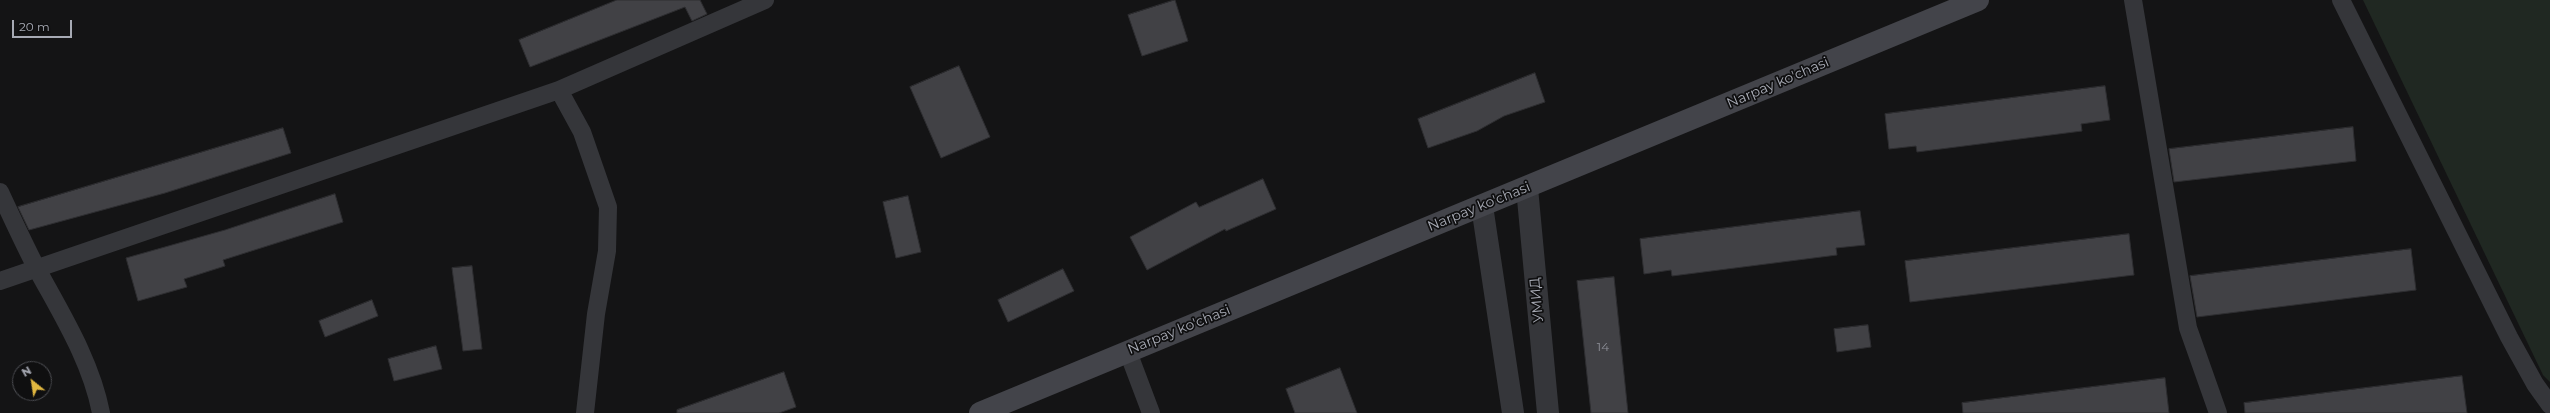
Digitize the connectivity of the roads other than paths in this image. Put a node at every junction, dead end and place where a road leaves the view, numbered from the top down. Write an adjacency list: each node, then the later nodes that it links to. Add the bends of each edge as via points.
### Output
1 (1978, 0): 6 (main road, Narpay ko'chasi)
2 (2133, 0): 19 (street, via 2188,328)
3 (2340, 0): 12 (street, via 2509,337 2535,384)
4 (762, 1): 5 (street)
5 (559, 90): 9 (street); 14 (street, via 582,132 608,208 607,250 596,314)
6 (1527, 188): 8 (main road, Narpay ko'chasi); 18 (street, УМИД)
7 (0, 192): 9 (street)
8 (1482, 206): 11 (main road, Narpay ko'chasi); 17 (street)
9 (37, 268): 10 (street); 13 (street, via 76,340 97,393)
10 (0, 281)
11 (1128, 352): 15 (main road, Narpay ko'chasi); 16 (street)
12 (2550, 404)
13 (101, 413)
14 (585, 413)
15 (980, 413)
16 (1151, 413)
17 (1513, 413)
18 (1548, 413)
19 (2218, 413)

